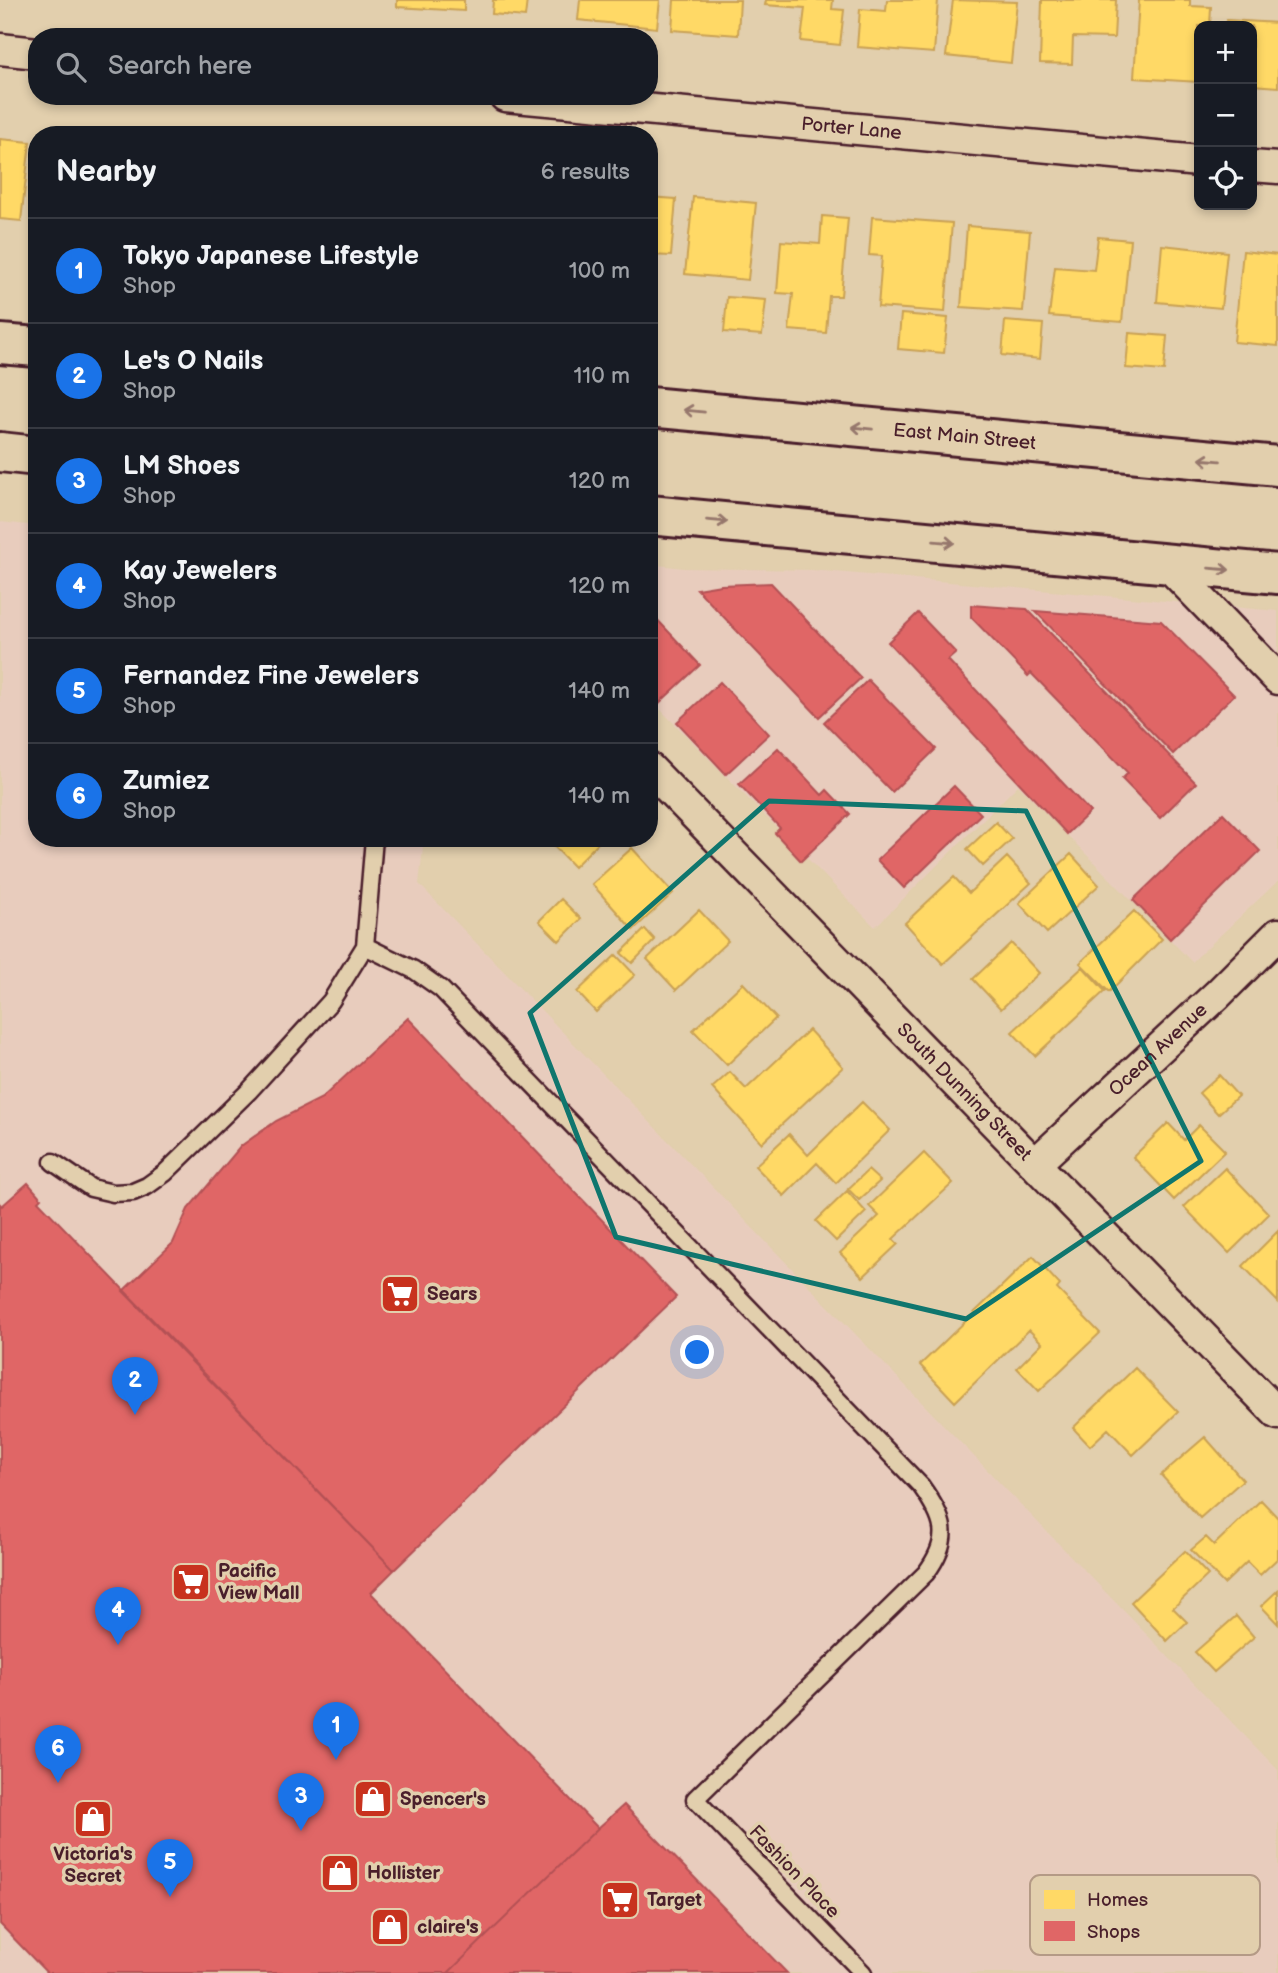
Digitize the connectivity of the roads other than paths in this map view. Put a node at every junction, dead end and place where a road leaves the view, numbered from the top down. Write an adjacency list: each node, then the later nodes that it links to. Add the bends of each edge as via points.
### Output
1 (0, 49): 2 (street)
2 (28, 51)
3 (601, 105): 4 (street, Porter Lane)
4 (1194, 161)
5 (1257, 166): 6 (street)
6 (1278, 168)
7 (0, 344): 8 (main road)
8 (28, 346)
9 (658, 408): 12 (main road, East Main Street, one-way to 9)
10 (0, 452): 11 (main road)
11 (28, 455)
12 (1278, 466)
13 (658, 516): 14 (main road, one-way to 14)
14 (1167, 564): 15 (main road, one-way to 15); 16 (street)
15 (1278, 574)
16 (1278, 679)
17 (658, 777): 22 (street, South Dunning Street)
18 (373, 847): 20 (lane)
19 (1278, 934): 22 (street, Ocean Avenue)
20 (365, 946): 21 (lane, via 314,1020 249,1091 147,1186 113,1193 91,1188); 24 (lane, Fashion Place, via 429,978 441,989 921,1486 936,1507 944,1534 939,1555 926,1573 695,1799)
21 (53, 1162)
22 (1035, 1164): 23 (street, South Dunning Street)
23 (1278, 1414)
24 (863, 1973)

